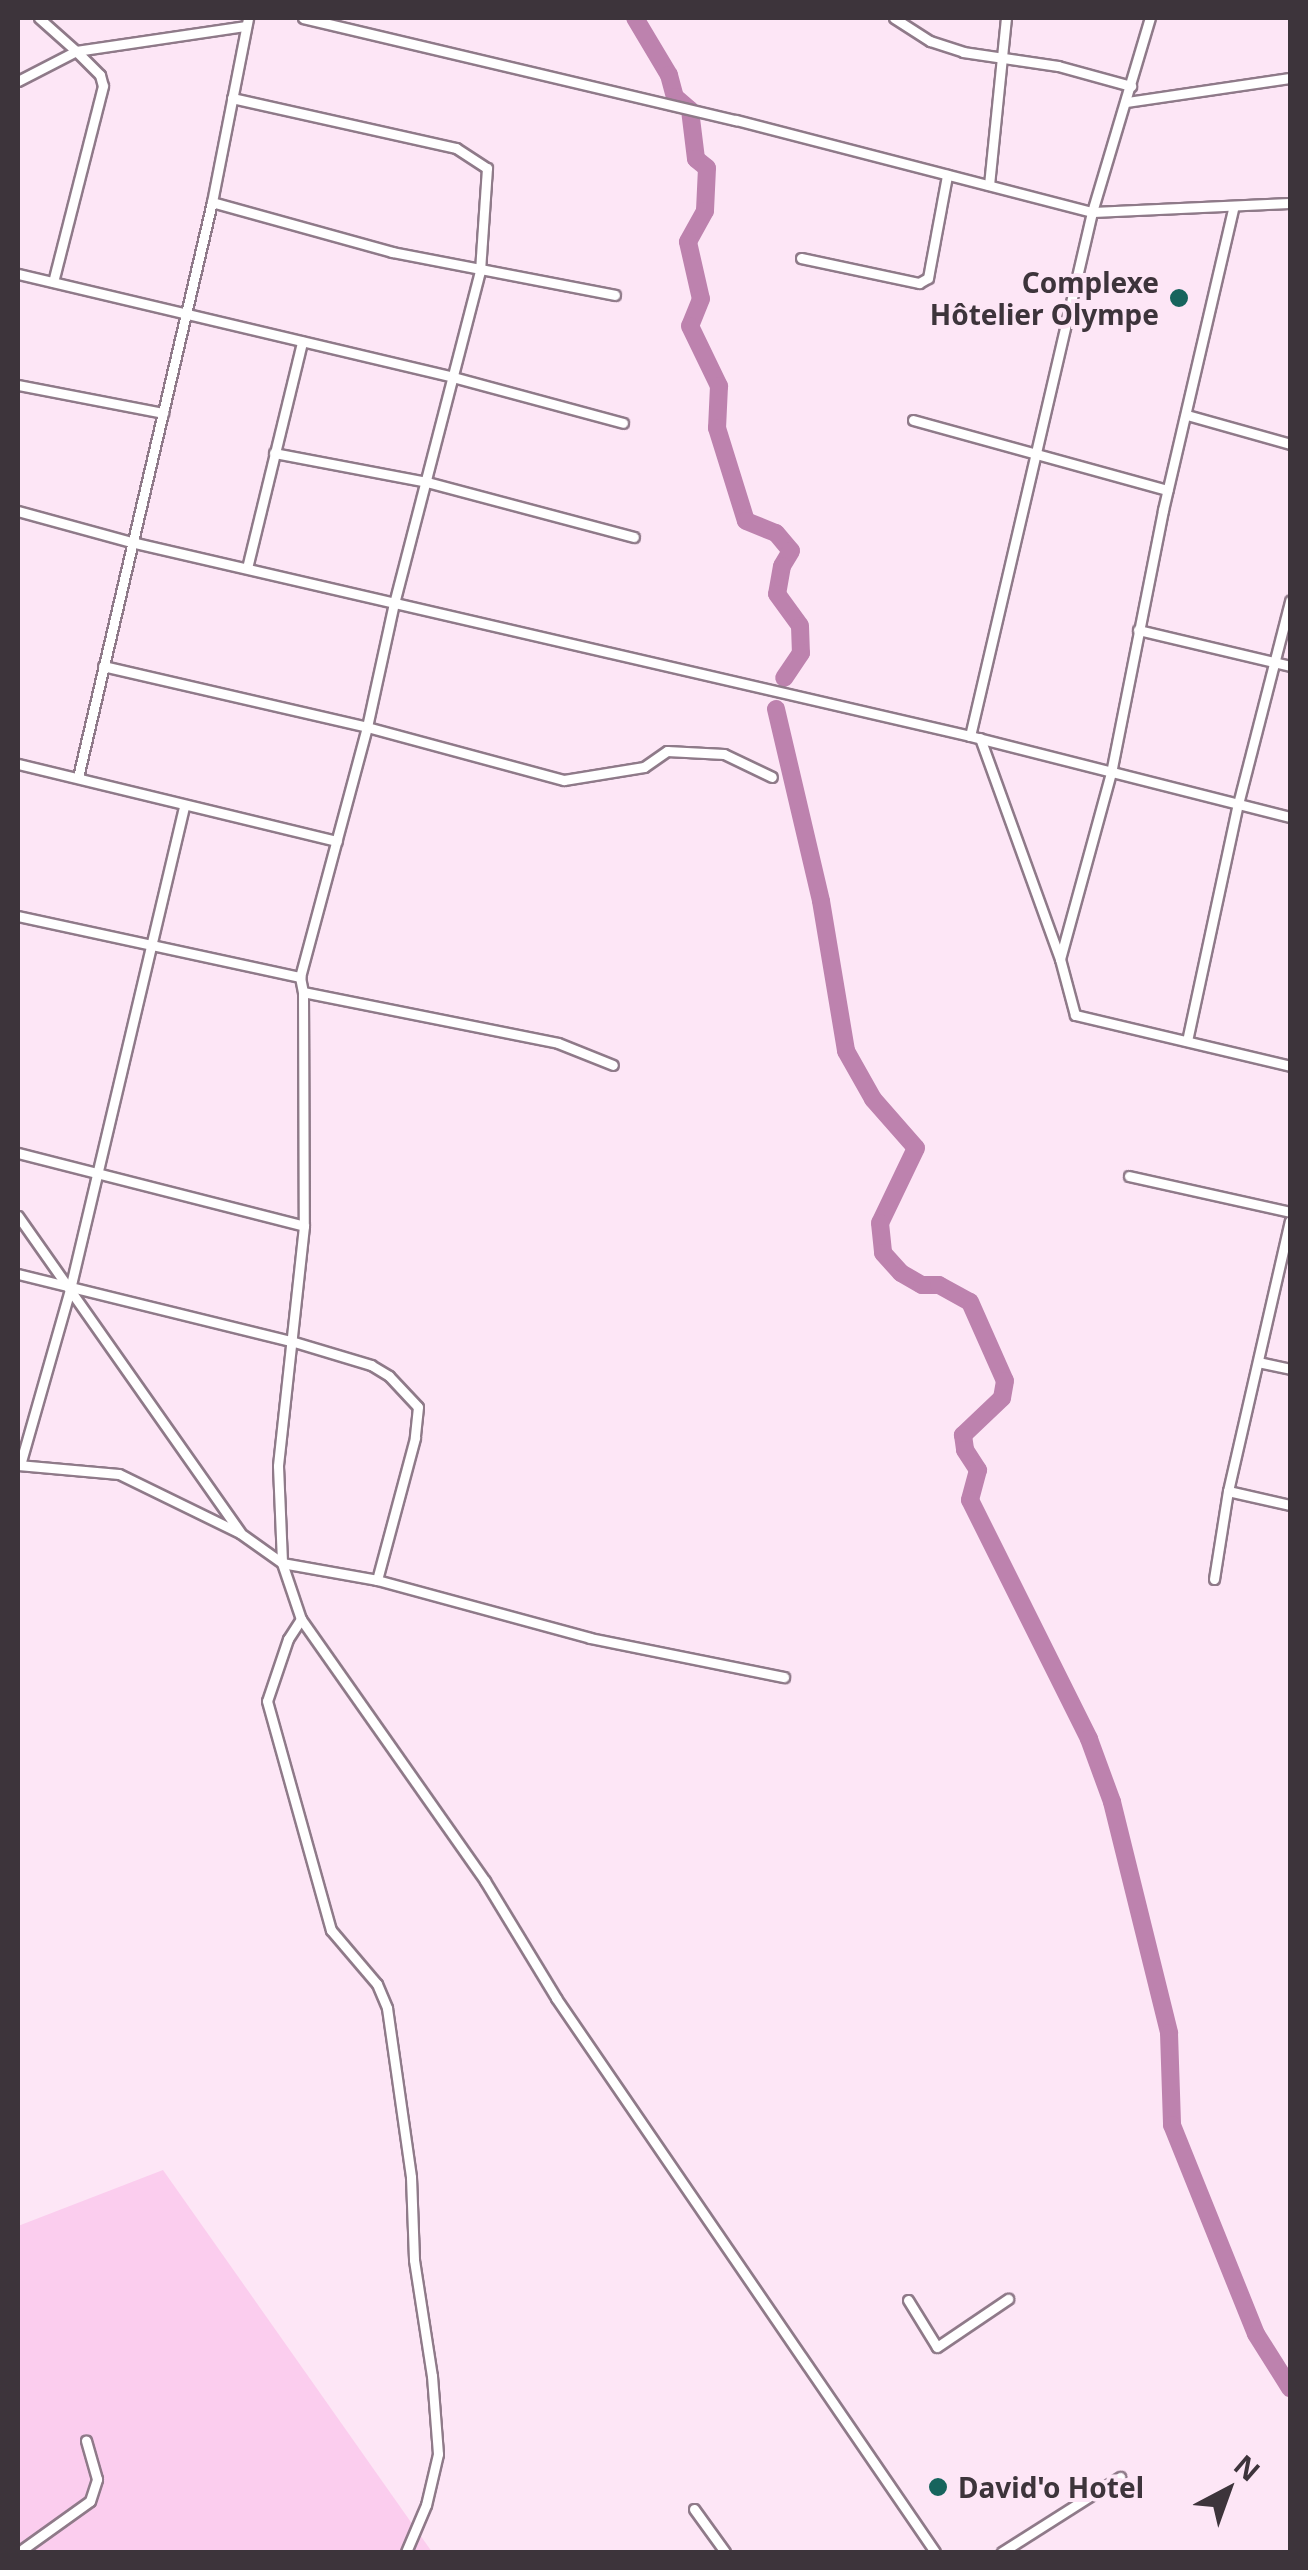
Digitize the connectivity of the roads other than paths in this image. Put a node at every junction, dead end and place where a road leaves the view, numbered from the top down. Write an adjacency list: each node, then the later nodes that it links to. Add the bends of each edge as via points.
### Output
1 (40, 18): 7 (street)
2 (302, 18): 14 (street)
3 (894, 18): 8 (street, via 930,41)
4 (1006, 18): 8 (street)
5 (1153, 18): 11 (street)
6 (247, 22): 7 (street); 12 (street)
7 (76, 50): 10 (street); 23 (street, via 100,74 102,86)
8 (1000, 56): 11 (street); 15 (street)
9 (1290, 78): 13 (street)
10 (18, 82)
11 (1131, 86): 13 (street)
12 (232, 98): 16 (street); 21 (street, via 456,148 487,168)
13 (1127, 102): 19 (street)
14 (947, 174): 15 (street); 20 (street, via 928,278 918,283)
15 (989, 186): 19 (street)
16 (212, 202): 21 (street); 25 (street)
17 (1290, 203): 18 (street)
18 (1233, 208): 19 (street); 30 (street)
19 (1092, 212): 35 (street)
20 (800, 258)
21 (480, 271): 24 (street); 27 (street)
22 (18, 274): 23 (street)
23 (53, 282): 25 (street)
24 (615, 295)
25 (187, 313): 26 (street); 29 (street)
26 (302, 342): 27 (street); 34 (street)
27 (454, 378): 32 (street); 36 (street)
28 (18, 384): 29 (street)
29 (162, 413): 40 (street)
30 (1186, 415): 33 (street); 37 (street)
31 (914, 420): 35 (street)
32 (623, 423)
33 (1290, 444)
34 (274, 453): 36 (street); 41 (street)
35 (1033, 454): 37 (street); 49 (street)
36 (427, 482): 39 (street); 43 (street)
37 (1168, 490): 44 (street)
38 (18, 511): 40 (street)
39 (634, 537)
40 (131, 542): 41 (street); 46 (street)
41 (247, 568): 43 (street)
42 (1290, 602): 45 (street)
43 (394, 603): 48 (street); 49 (street)
44 (1138, 630): 45 (street); 51 (street)
45 (1275, 662): 47 (street); 54 (street)
46 (103, 666): 48 (street); 52 (street)
47 (1290, 666)
48 (367, 727): 53 (street, via 564,780 644,767 668,751 724,754); 57 (street)
49 (975, 737): 51 (street); 60 (street)
50 (18, 764): 52 (street)
51 (1111, 773): 54 (street); 60 (street)
52 (78, 777): 55 (street)
53 (772, 778)
54 (1238, 804): 56 (street); 63 (street)
55 (184, 806): 57 (street); 59 (street)
56 (1290, 818)
57 (338, 842): 61 (street)
58 (18, 916): 59 (street)
59 (148, 947): 61 (street); 67 (street)
60 (1060, 959): 63 (street, via 1075,1015)
61 (300, 977): 62 (street)
62 (304, 992): 64 (street, via 558,1043); 72 (street)
63 (1187, 1042): 65 (street)
64 (613, 1064)
65 (1290, 1066)
66 (18, 1153): 67 (street)
67 (96, 1170): 72 (street); 74 (street)
68 (1129, 1176): 69 (street)
69 (1290, 1212)
70 (18, 1216): 74 (street)
71 (1290, 1220): 76 (street)
72 (304, 1226): 75 (street)
73 (18, 1274): 74 (street)
74 (70, 1289): 75 (street); 78 (street); 81 (street)
75 (291, 1342): 82 (street, via 278,1466); 84 (street, via 371,1365 418,1407)
76 (1258, 1362): 77 (street); 79 (street)
77 (1290, 1369)
78 (19, 1465): 81 (street, via 118,1474)
79 (1228, 1491): 80 (street); 83 (street)
80 (1290, 1504)
81 (240, 1533): 82 (street)
82 (282, 1563): 84 (street); 85 (street)
83 (1214, 1579)
84 (378, 1580): 86 (street, via 590,1638)
85 (300, 1619): 93 (street, via 266,1701 331,1930 376,1984 387,2008 411,2177 414,2260 438,2454); 95 (street)
86 (784, 1677)
87 (1008, 2299): 88 (street, via 938,2346)
88 (908, 2300)
89 (86, 2440): 92 (street, via 97,2480 90,2501)
90 (1120, 2478): 96 (street)
91 (694, 2509): 94 (street)
92 (22, 2548)
93 (406, 2552)
94 (725, 2552)
95 (935, 2552)
96 (1002, 2552)

